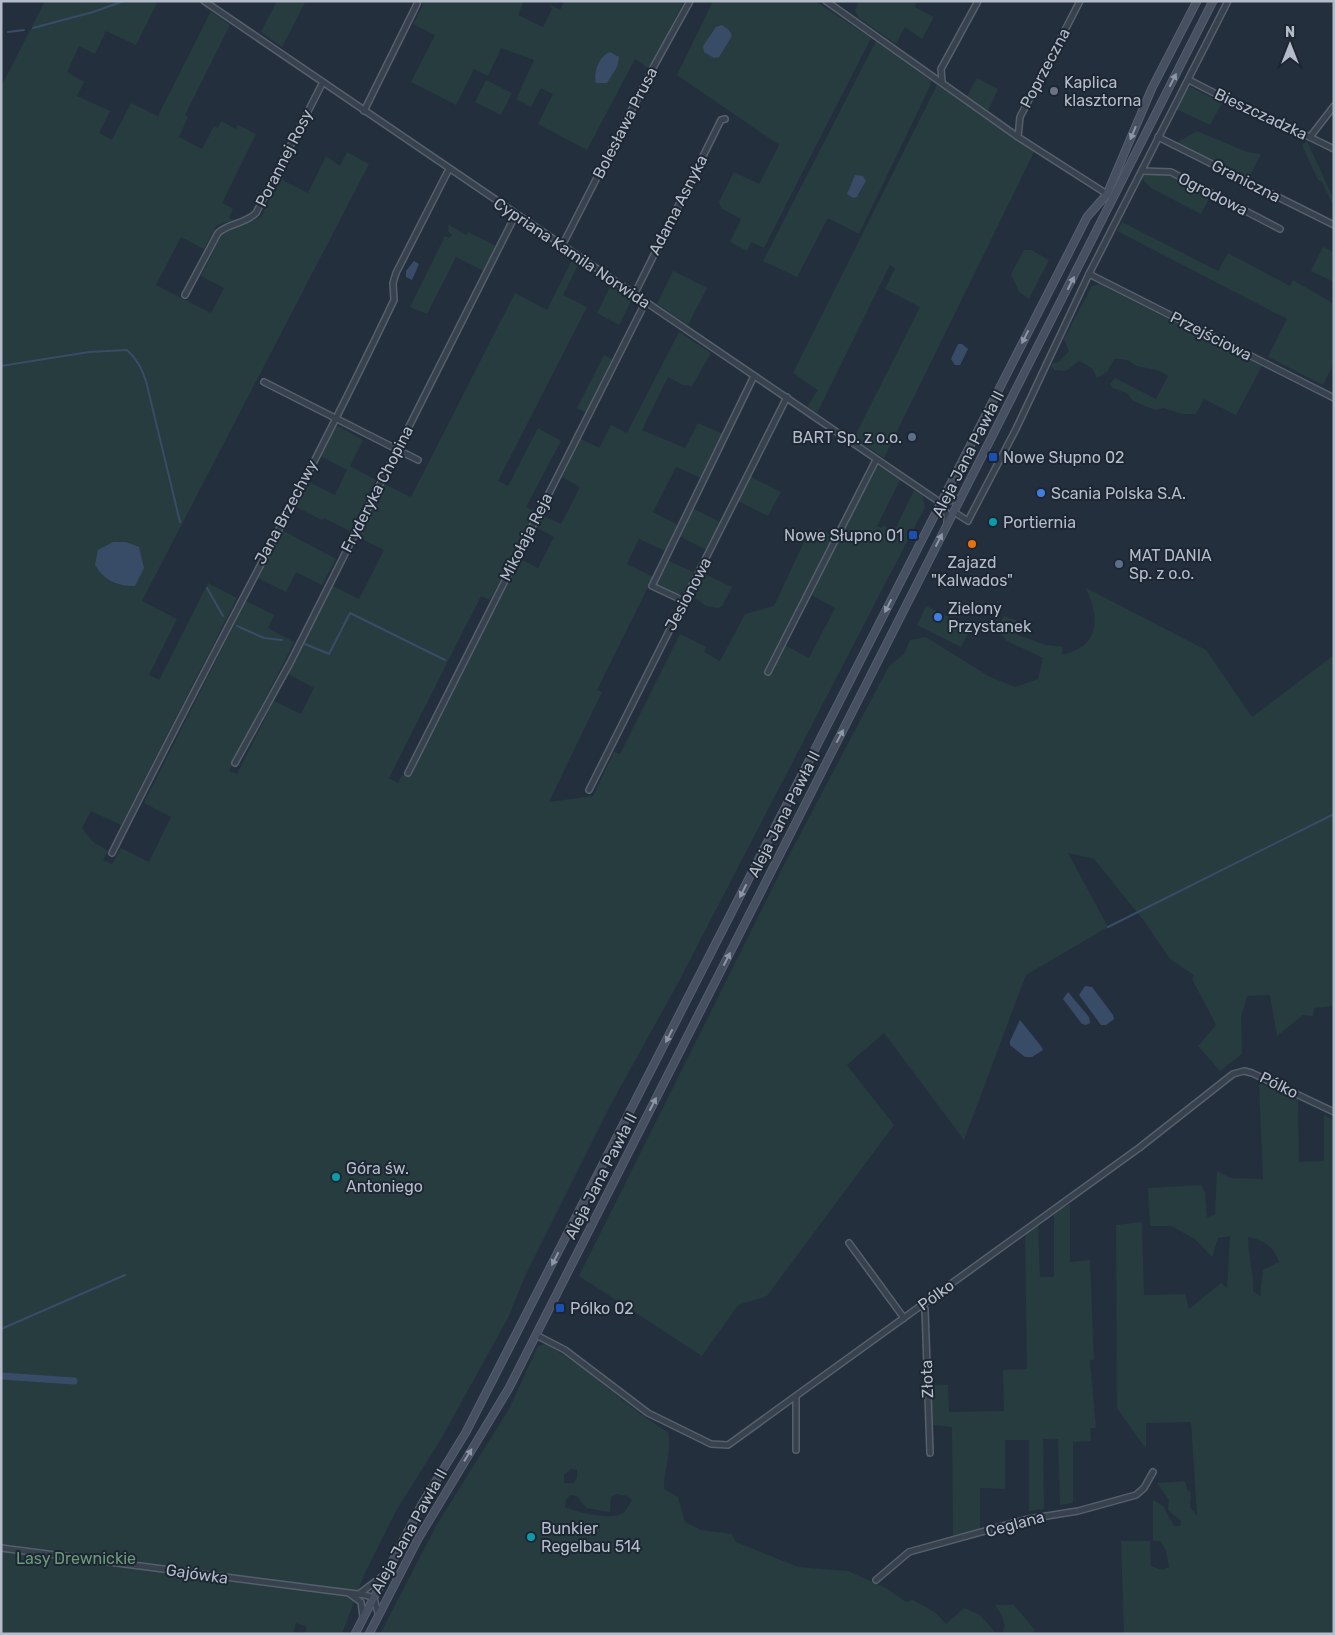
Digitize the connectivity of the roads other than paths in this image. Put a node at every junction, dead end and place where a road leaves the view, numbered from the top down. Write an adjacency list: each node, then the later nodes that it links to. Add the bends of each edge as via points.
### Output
1 (204, 1): 11 (street, Cypriana Kamila Norwida)
2 (690, 1): 26 (street, Bolesława Prusa)
3 (826, 1): 12 (street)
4 (978, 1): 12 (street, via 941,69)
5 (1080, 1): 16 (street, Poprzeczna, via 1020,117)
6 (1197, 1): 22 (main road, Aleja Jana Pawła II, one-way to 22, via 1152,88)
7 (1213, 1): 39 (main road, Aleja Jana Pawła II, one-way to 7)
8 (1228, 1): 10 (street)
9 (417, 4): 14 (street)
10 (1189, 80): 17 (street); 18 (street, Bieszczadzka, via 1268,120)
11 (323, 82): 14 (street, Cypriana Kamila Norwida); 29 (street, Porannej Rosy, via 256,213 218,233)
12 (942, 82): 16 (street)
13 (1334, 106): 18 (street)
14 (364, 111): 20 (street, Cypriana Kamila Norwida)
15 (725, 119): 28 (street, Adama Asnyka, via 721,120)
16 (1018, 137): 22 (street)
17 (1158, 137): 21 (street); 24 (street, Graniczna)
18 (1310, 137): 19 (street, Bieszczadzka)
19 (1334, 149)
20 (450, 169): 23 (street, Cypriana Kamila Norwida); 35 (street, Jana Brzechwy, via 396,273 394,300)
21 (1142, 171): 25 (street, Ogrodowa, via 1171,172); 27 (street)
22 (1107, 194): 40 (main road, Aleja Jana Pawła II, one-way to 40, via 1087,217)
23 (516, 214): 26 (street, Cypriana Kamila Norwida); 36 (street, Fryderyka Chopina)
24 (1334, 225)
25 (1280, 229)
26 (562, 246): 28 (street, Cypriana Kamila Norwida)
27 (1089, 274): 34 (street, Przejściowa); 41 (street, via 972,515 968,521)
28 (634, 294): 30 (street, Cypriana Kamila Norwida)
29 (185, 295)
30 (645, 302): 31 (street, Cypriana Kamila Norwida); 46 (street, Mikołaja Reja)
31 (754, 376): 33 (street, Cypriana Kamila Norwida); 43 (street, via 652,586)
32 (264, 382): 35 (street)
33 (787, 397): 38 (street, Cypriana Kamila Norwida); 43 (street, Jesionowa)
34 (1334, 398)
35 (336, 417): 36 (street); 48 (street, Jana Brzechwy)
36 (397, 449): 37 (street); 45 (street, Fryderyka Chopina, via 290,663)
37 (418, 460)
38 (876, 460): 40 (street, Cypriana Kamila Norwida); 44 (street)
39 (961, 498): 40 (street); 41 (main road, Aleja Jana Pawła II)
40 (941, 503): 42 (street, via 947,514); 59 (main road, Aleja Jana Pawła II, one-way to 59, via 466,1432 422,1504)
41 (954, 512): 42 (main road, Aleja Jana Pawła II)
42 (947, 525): 53 (main road, Aleja Jana Pawła II, one-way to 42)
43 (684, 601): 47 (street, Jesionowa)
44 (768, 672)
45 (235, 763)
46 (408, 773)
47 (589, 790)
48 (112, 853)
49 (1334, 1112): 51 (street, Pólko, via 1252,1073 1234,1074 1139,1148)
50 (849, 1243): 52 (street)
51 (922, 1305): 52 (street, Pólko); 56 (street, Złota)
52 (904, 1318): 54 (street, Pólko)
53 (536, 1335): 54 (street, Pólko, via 565,1350 648,1413 719,1446 728,1445); 64 (main road, Aleja Jana Pawła II, one-way to 53, via 418,1538 509,1388)
54 (796, 1396): 55 (street)
55 (796, 1450)
56 (930, 1453)
57 (1153, 1472): 60 (street, Ceglana, via 1144,1488 1136,1494 1078,1511 1028,1519 909,1552)
58 (1, 1548): 61 (street, Gajówka)
59 (388, 1571): 62 (street); 63 (main road, Aleja Jana Pawła II)
60 (876, 1580)
61 (350, 1594): 62 (street, Gajówka); 65 (street, via 363,1605)
62 (359, 1594): 63 (street, Gajówka)
63 (374, 1598): 64 (street); 65 (main road, Aleja Jana Pawła II)
64 (378, 1616): 67 (main road, Aleja Jana Pawła II)
65 (363, 1619): 66 (main road, Aleja Jana Pawła II)
66 (355, 1634)
67 (369, 1634)

